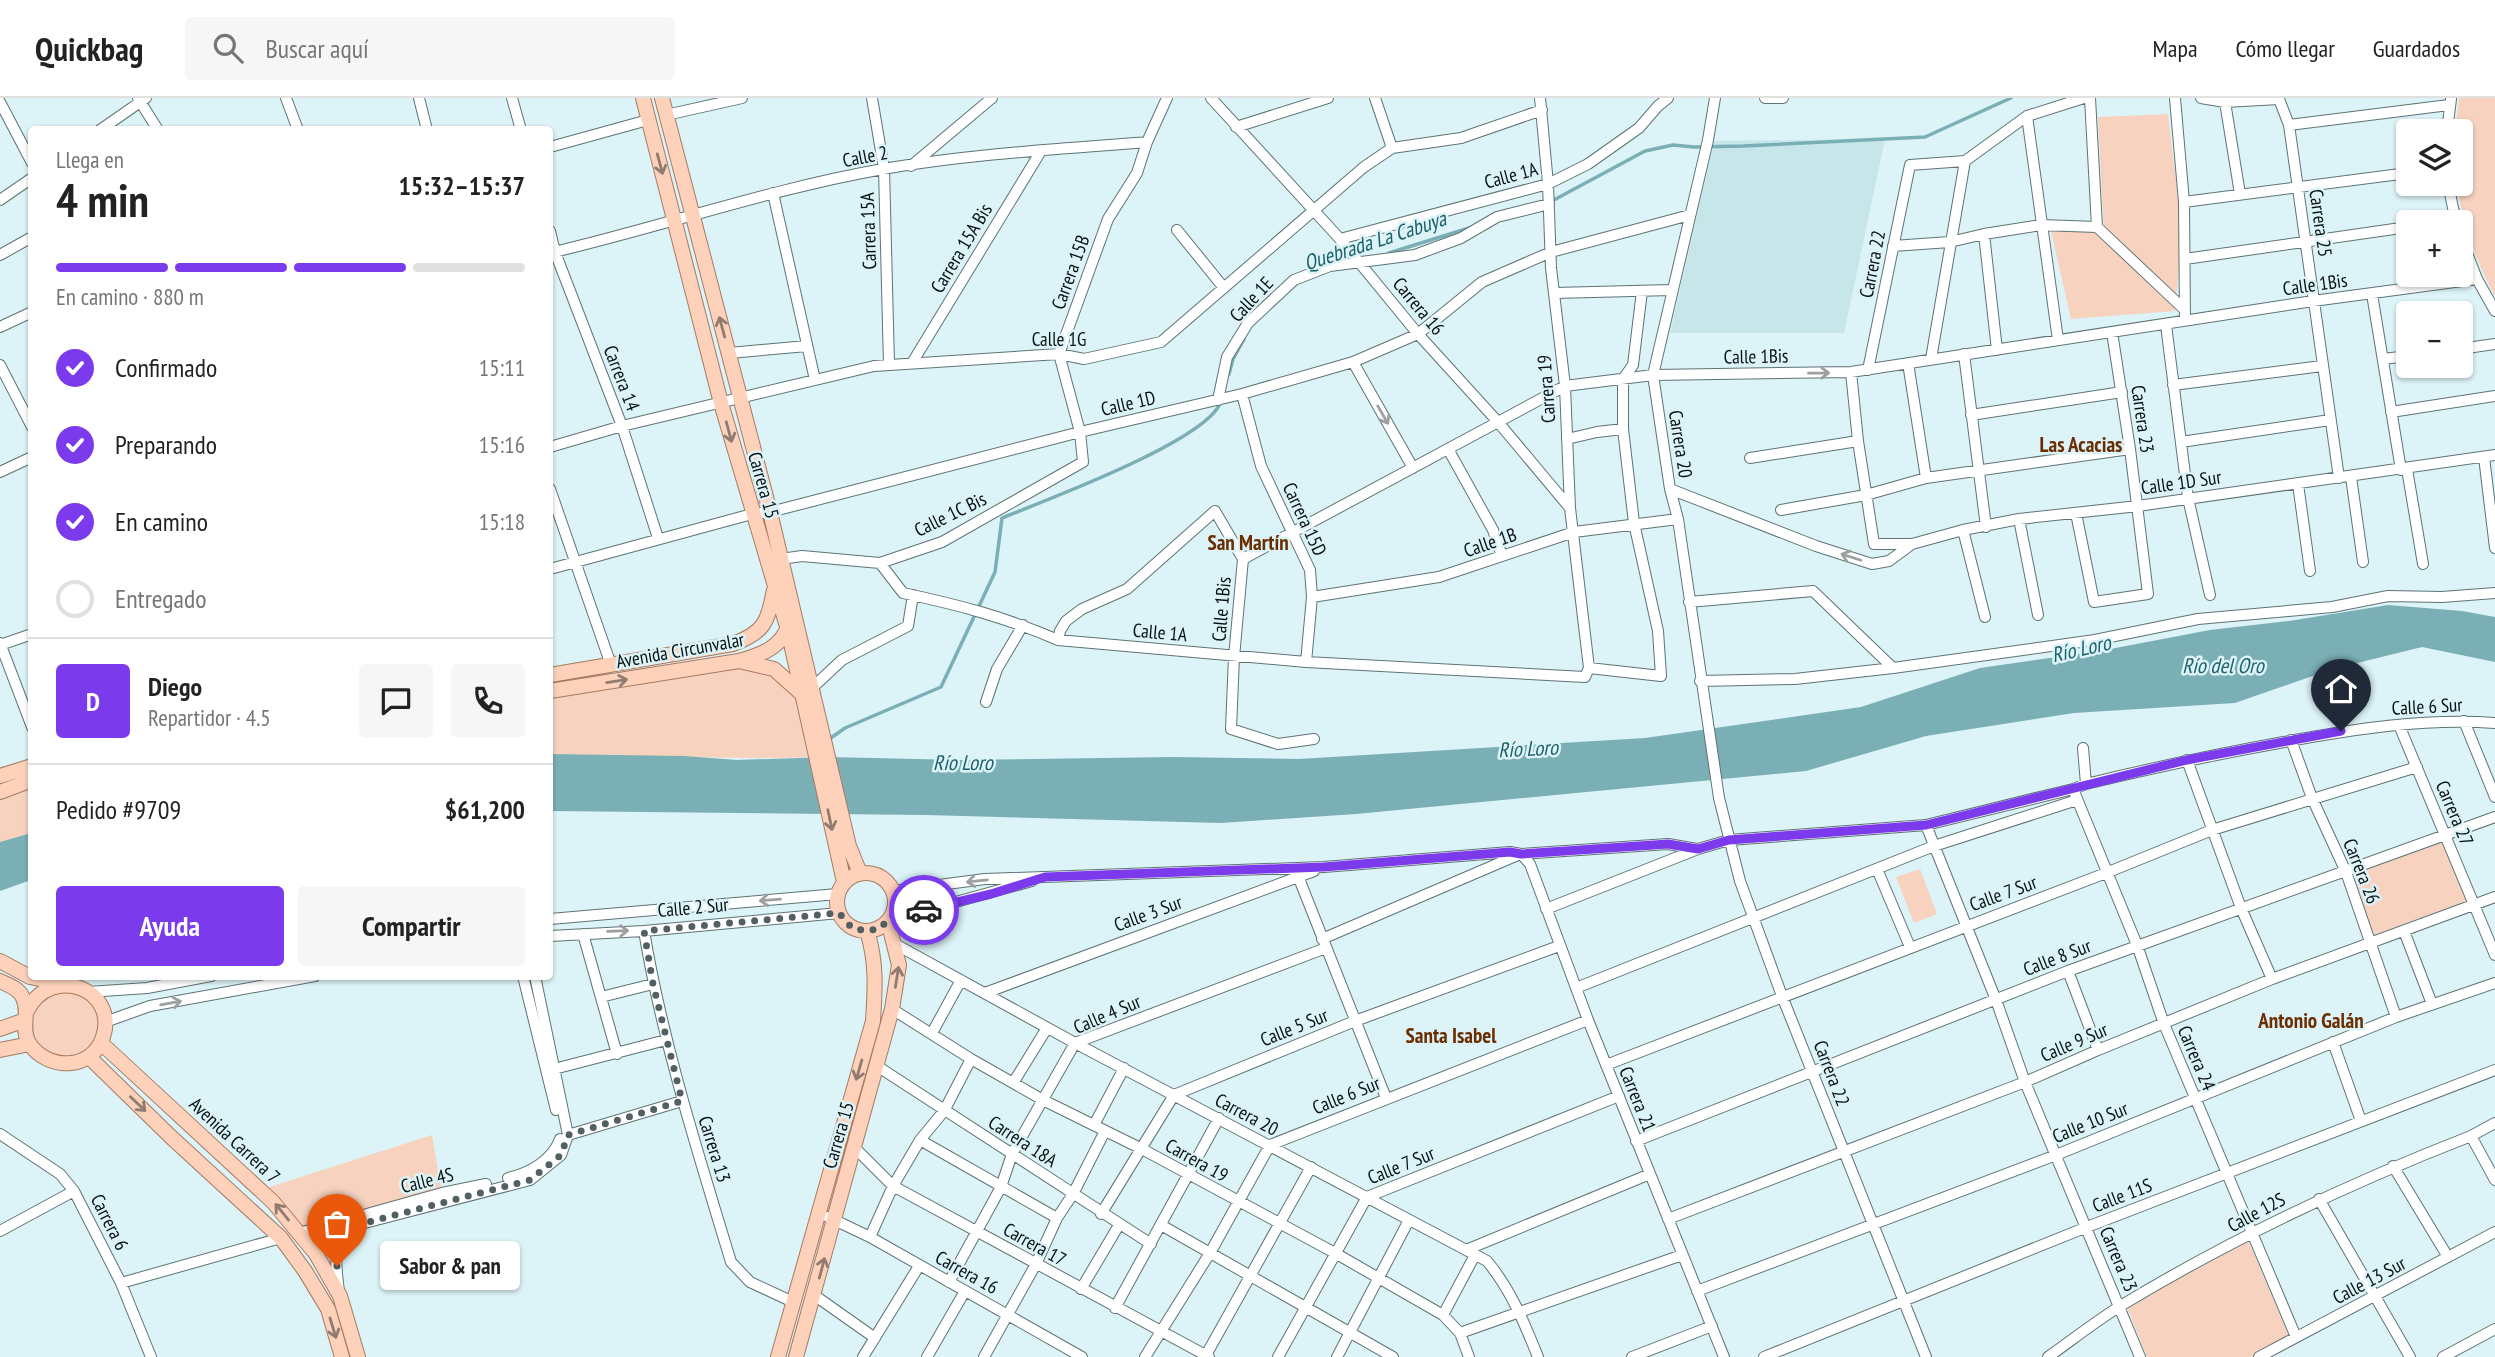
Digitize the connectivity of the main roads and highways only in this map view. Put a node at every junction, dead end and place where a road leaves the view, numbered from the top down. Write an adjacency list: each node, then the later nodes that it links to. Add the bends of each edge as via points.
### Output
1 (643, 98): 3 (main road, Carrera 15, one-way to 3)
2 (662, 98): 4 (main road, Carrera 15, one-way to 2)
3 (774, 589): 5 (main road, Carrera 15); 7 (main road, Avenida Circunvalar, via 764,625 733,644)
4 (793, 612): 5 (main road); 9 (main road, Carrera 15)
5 (788, 630): 6 (main road, Avenida Circunvalar, via 764,653); 9 (main road, Carrera 15)
6 (738, 661): 8 (main road, Avenida Circunvalar, one-way to 6); 9 (main road, via 774,669)
7 (553, 675)
8 (553, 691)
9 (809, 698): 14 (main road, Carrera 15)
10 (28, 767): 11 (main road)
11 (0, 776)
12 (28, 782): 13 (main road)
13 (0, 792)
14 (842, 847): 15 (main road, Carrera 15); 16 (main road, Carrera 15)
15 (860, 873): 16 (main road); 17 (main road, via 880,876 893,891)
16 (841, 888): 18 (main road, via 839,913 852,928)
17 (890, 918): 18 (main road, via 880,928); 33 (main road, Carrera 15, one-way to 17, via 892,1009 899,965)
18 (867, 931): 32 (main road, Carrera 15, one-way to 32, via 876,977 873,1021)
19 (0, 961): 20 (main road)
20 (28, 976)
21 (45, 980): 23 (main road)
22 (0, 981): 24 (main road, via 22,995)
23 (65, 984): 24 (main road, via 40,993); 26 (main road, via 88,992 103,1010)
24 (26, 1015): 25 (main road); 27 (main road)
25 (0, 1029)
26 (101, 1043): 29 (main road); 31 (main road, Avenida Carrera 7, one-way to 26, via 340,1296 299,1233 273,1202)
27 (30, 1044): 28 (main road); 29 (main road, via 54,1063 78,1062)
28 (0, 1050)
29 (89, 1056): 30 (main road, one-way to 30, via 281,1238 328,1310)
30 (342, 1357)
31 (358, 1357)
32 (778, 1357)
33 (796, 1357)

